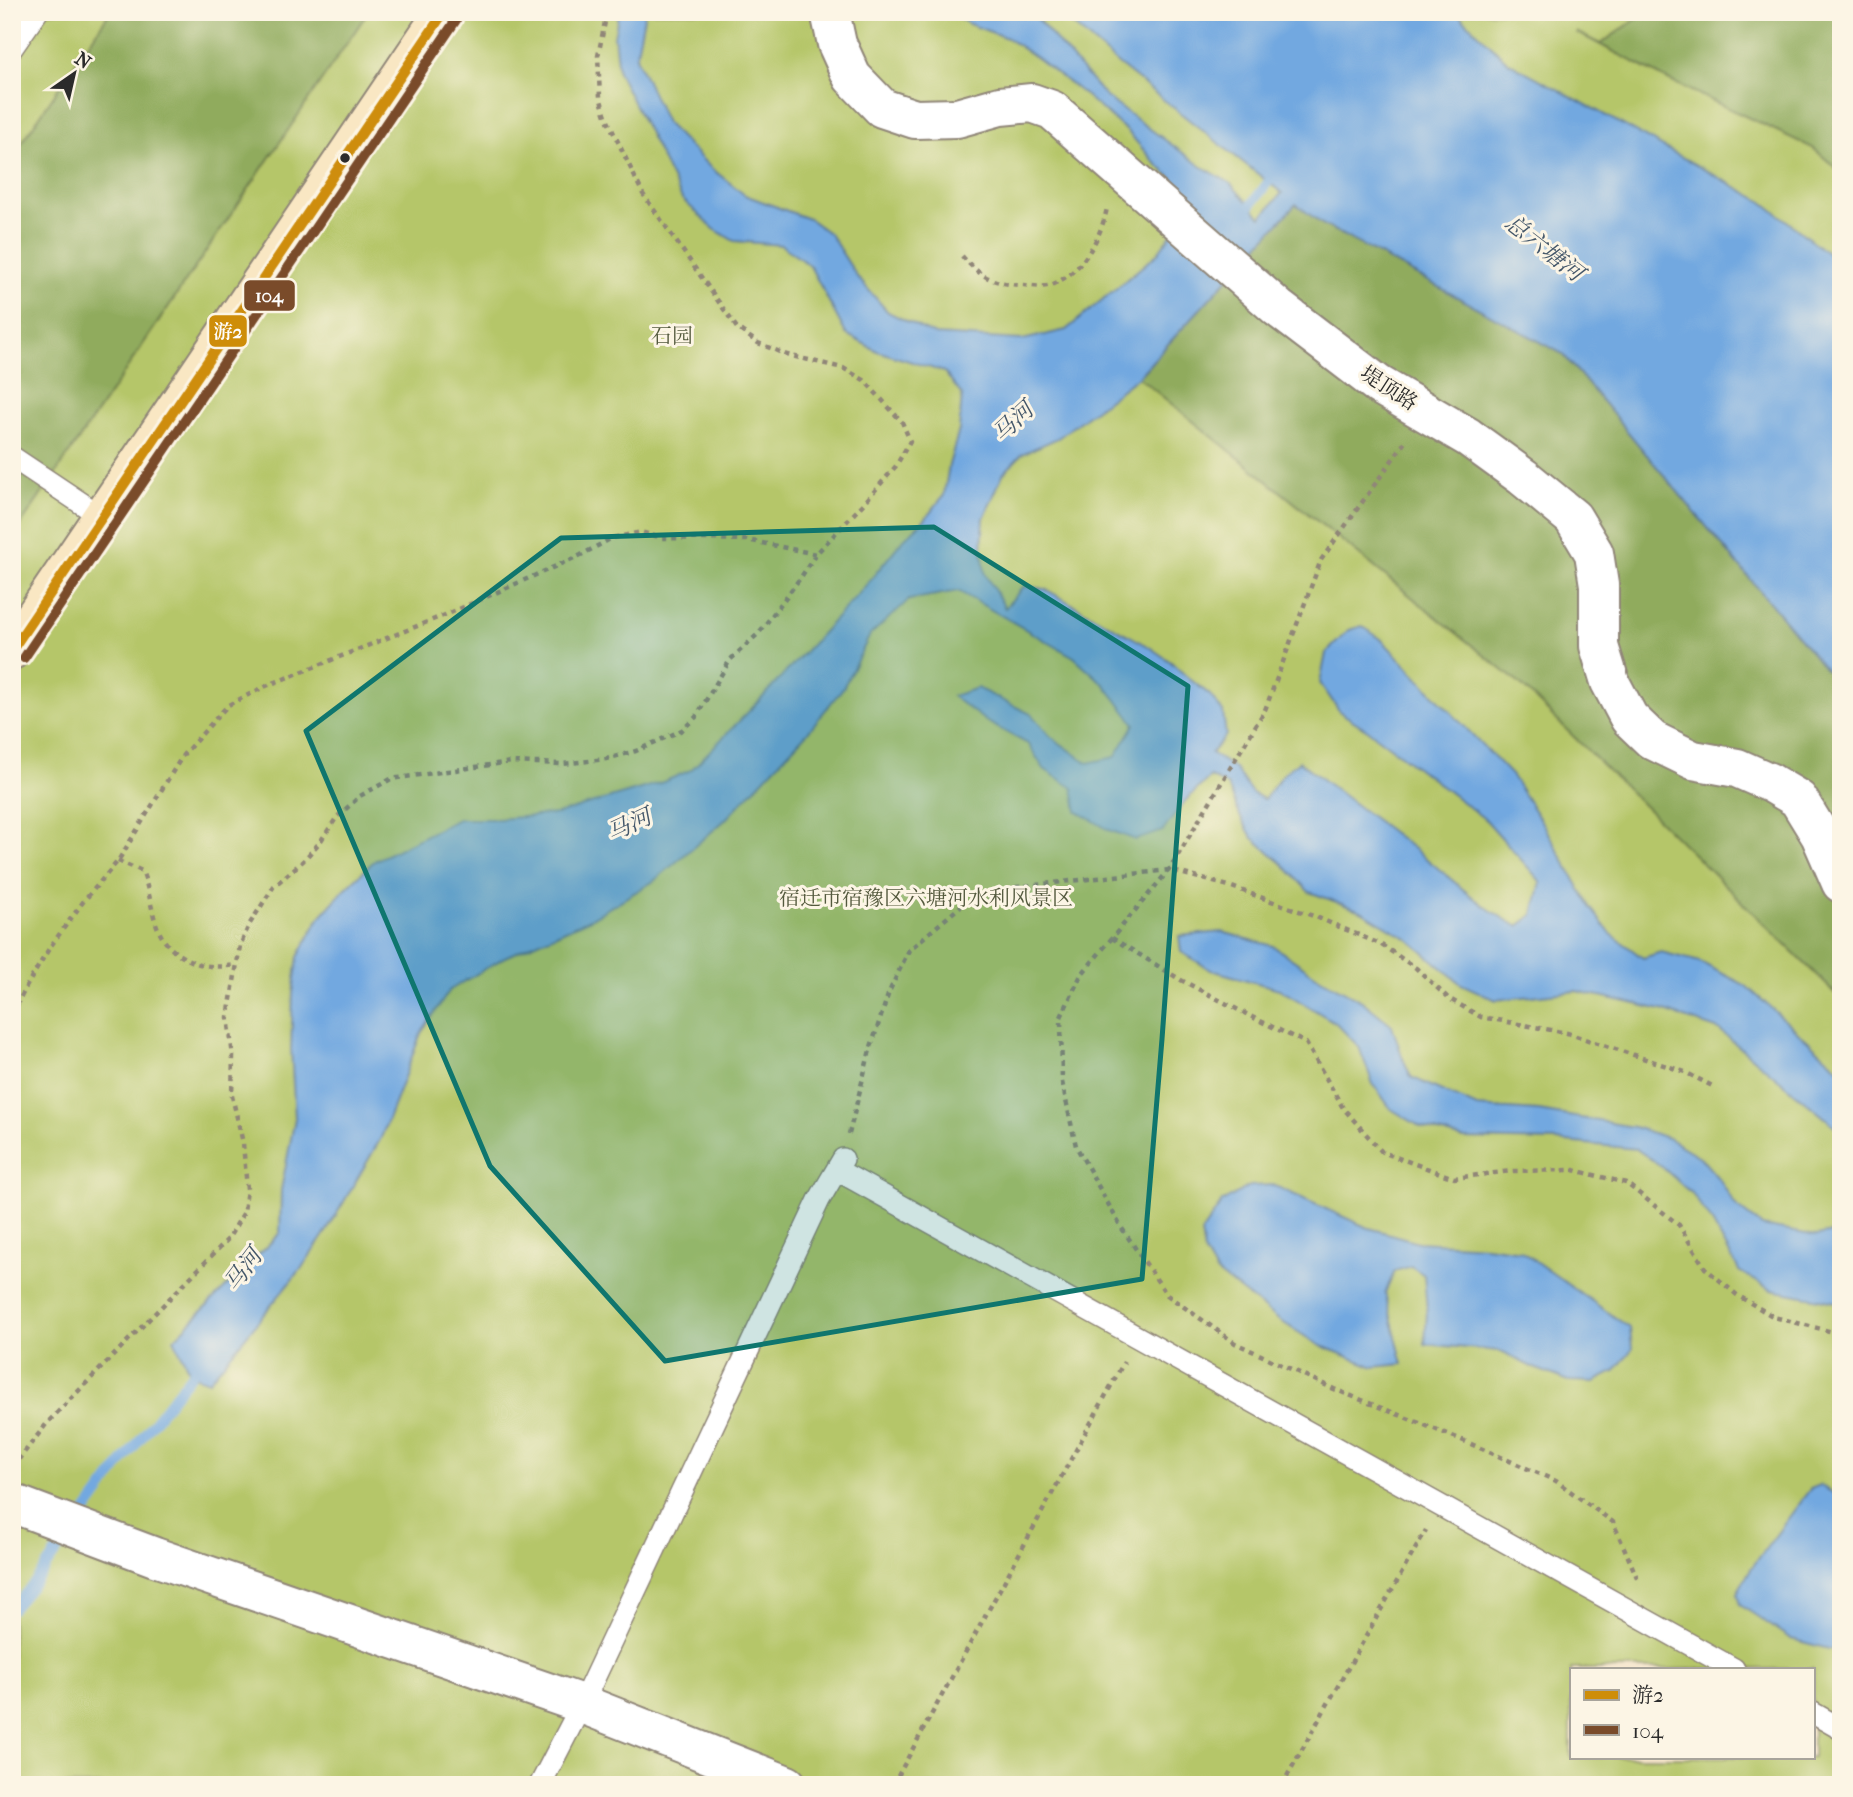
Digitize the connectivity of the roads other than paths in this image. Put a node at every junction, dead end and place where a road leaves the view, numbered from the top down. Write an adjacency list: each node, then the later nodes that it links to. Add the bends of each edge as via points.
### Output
1 (37, 12): 4 (lane)
2 (444, 12): 6 (main road)
3 (830, 12): 8 (street, 堤顶路, via 837,44 852,77 882,108 915,119 957,118 1032,103 1052,110 1278,307 1379,385 1479,445 1573,517 1594,552 1600,585 1599,646 1610,682 1629,718 1652,740 1693,760 1737,768 1798,799)
4 (12, 48)
5 (12, 457): 6 (lane)
6 (102, 517): 7 (main road)
7 (12, 650)
8 (1841, 883)
9 (12, 1503): 11 (street)
10 (1732, 1668): 11 (lane, via 1138,1337 840,1164)
11 (582, 1704): 14 (lane); 15 (street)
12 (1814, 1714): 13 (lane)
13 (1841, 1729)
14 (540, 1785)
15 (787, 1785)

